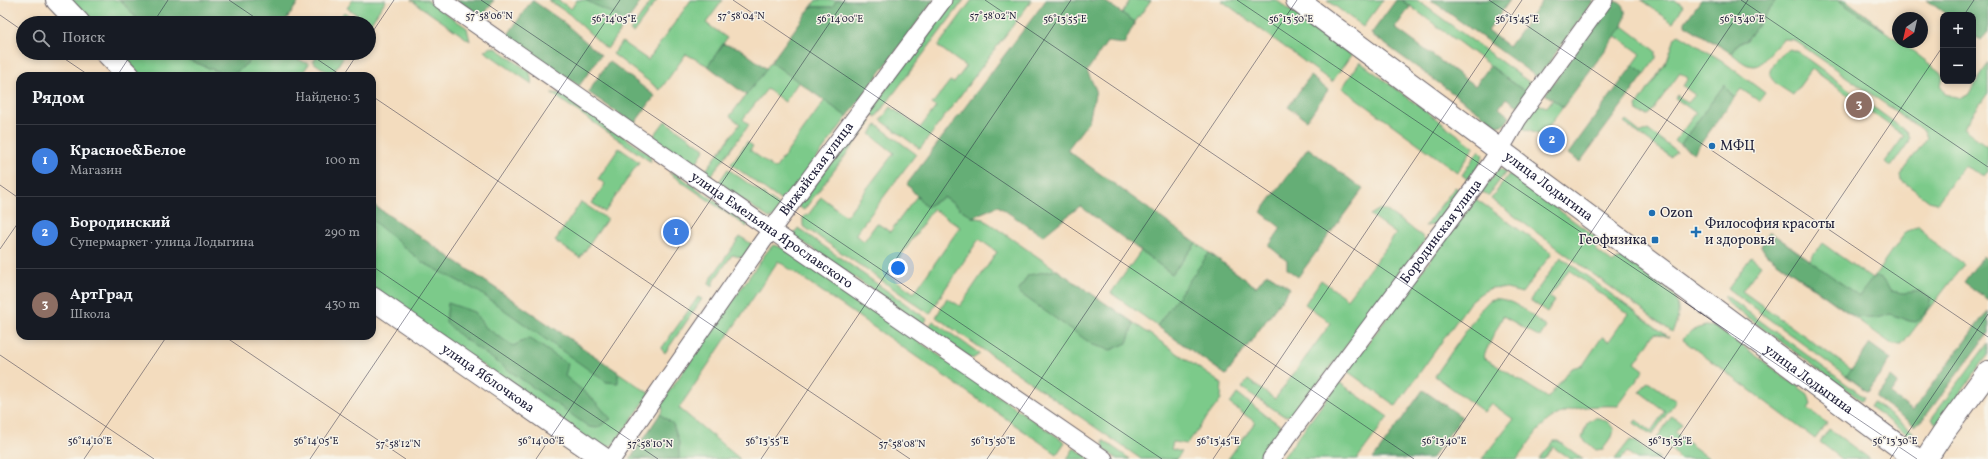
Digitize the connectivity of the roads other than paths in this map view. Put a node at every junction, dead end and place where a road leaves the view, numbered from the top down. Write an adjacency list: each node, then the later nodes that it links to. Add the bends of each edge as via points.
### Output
1 (57, 0): 6 (main road)
2 (441, 0): 10 (street, улица Емельяна Ярославского)
3 (943, 0): 10 (street, Вижайская улица)
4 (1297, 0): 9 (main road, улица Лодыгина)
5 (1604, 0): 9 (street, Бородинская улица, via 1515,124)
6 (72, 16)
7 (114, 60): 8 (main road)
8 (125, 72)
9 (1500, 150): 16 (street, Бородинская улица); 17 (main road, улица Лодыгина)
10 (771, 230): 14 (street, Вижайская улица); 15 (street, улица Емельяна Ярославского)
11 (376, 301): 13 (main road, улица Яблочкова)
12 (1988, 372): 18 (main road)
13 (604, 459)
14 (612, 459)
15 (1104, 459)
16 (1271, 459)
17 (1916, 459)
18 (1926, 459)

